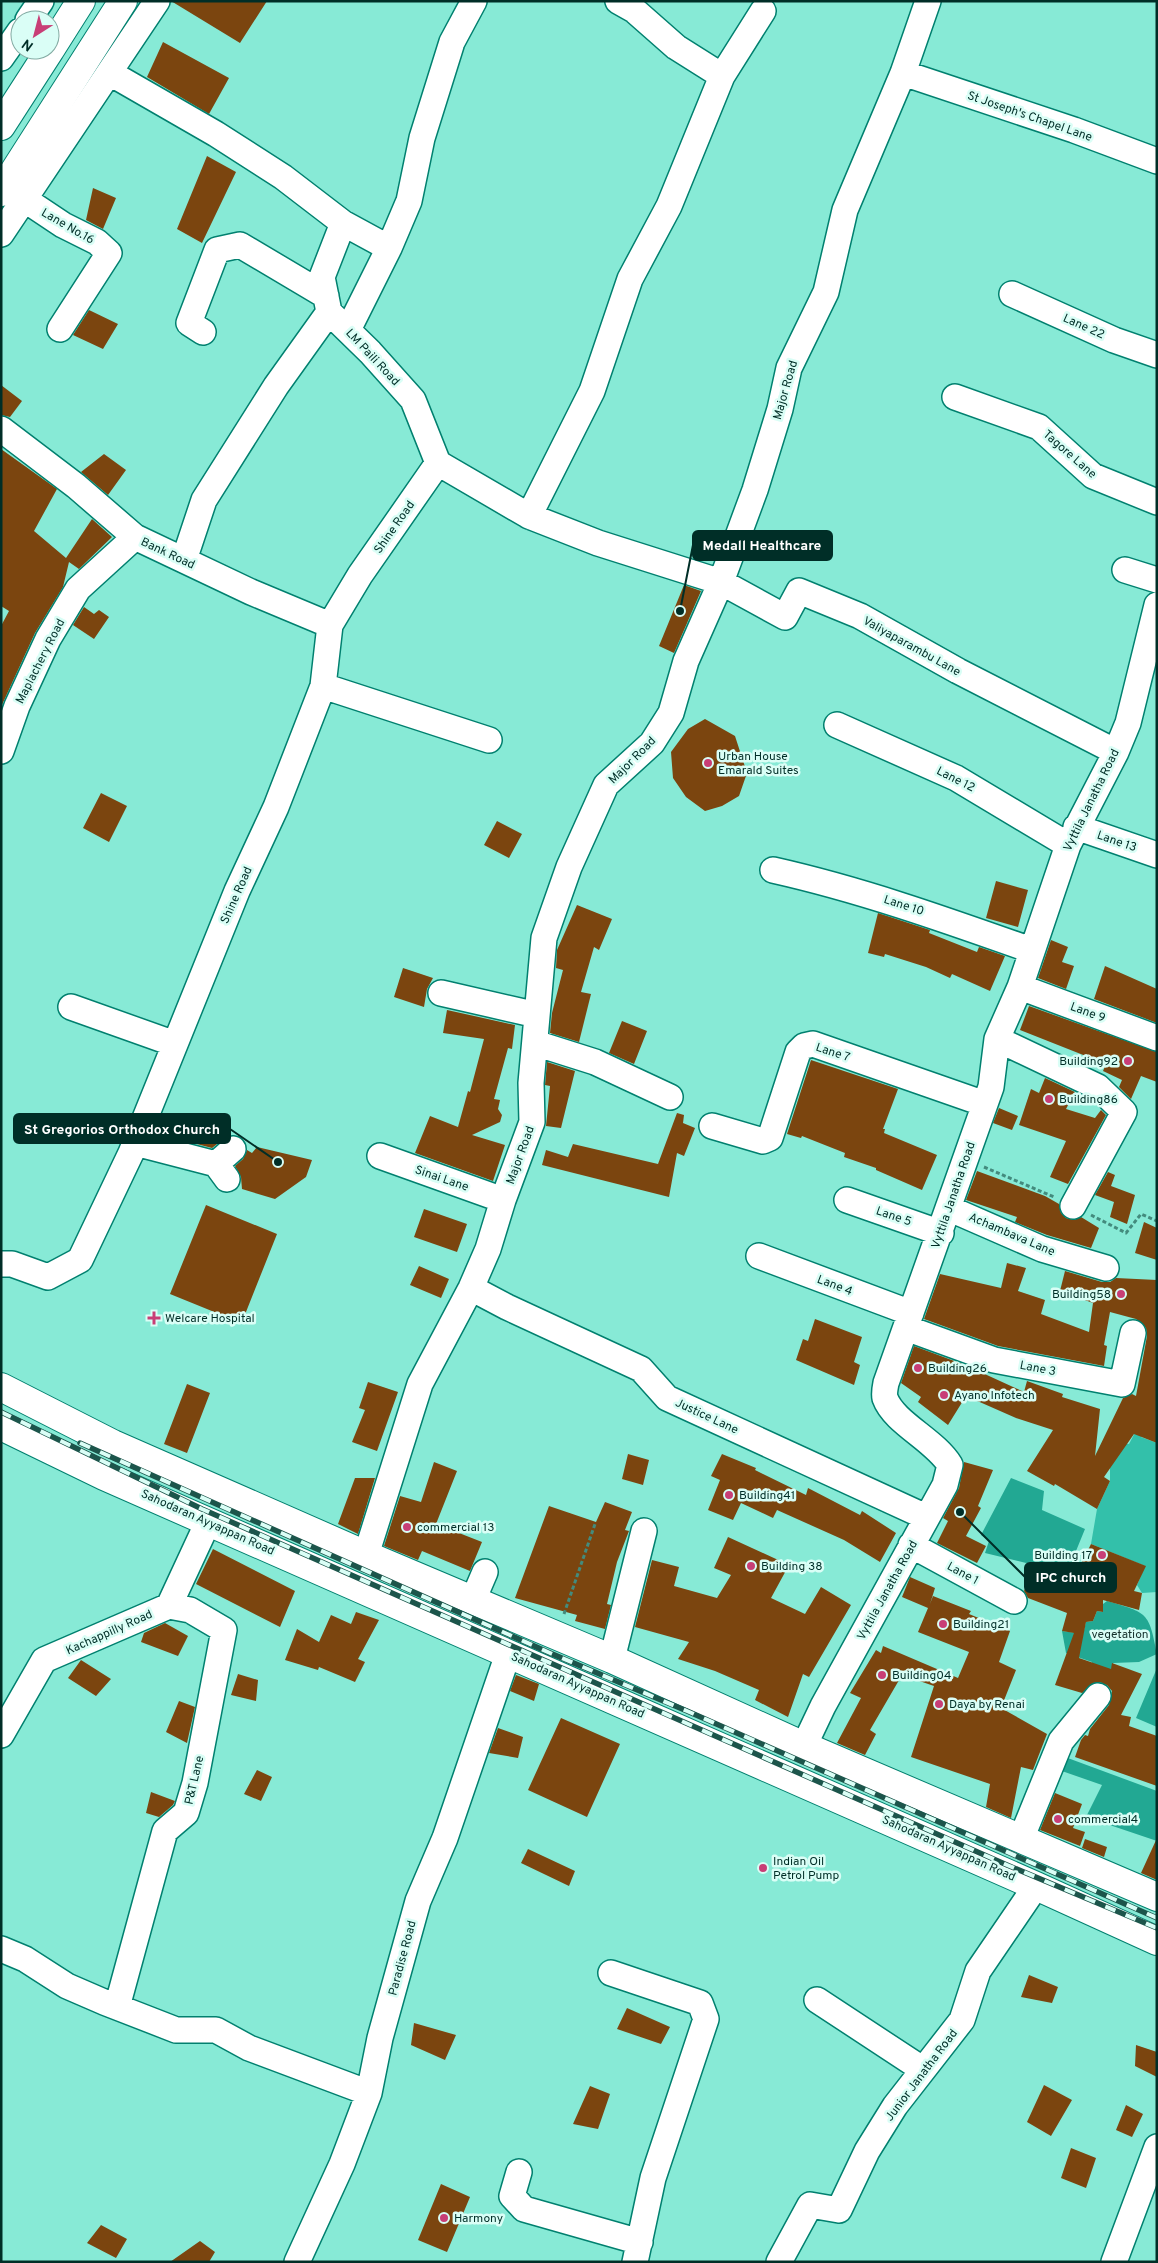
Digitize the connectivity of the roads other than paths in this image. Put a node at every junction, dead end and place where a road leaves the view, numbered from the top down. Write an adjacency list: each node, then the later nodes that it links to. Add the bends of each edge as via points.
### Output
1 (81, 1): 8 (main road)
2 (123, 1): 17 (main road)
3 (158, 1): 12 (street)
4 (474, 1): 20 (street, via 452,42 422,138 408,201)
5 (618, 1): 14 (street, via 634,10 676,47)
6 (928, 1): 13 (street, Major Road)
7 (764, 11): 14 (street)
8 (60, 34)
9 (10, 45): 10 (street)
10 (1, 58)
11 (44, 60): 15 (main road)
12 (110, 73): 17 (street); 18 (street, via 283,177)
13 (902, 73): 16 (street, St Joseph's Chapel Lane); 36 (street, Major Road, via 845,210 826,292 788,368 780,409 755,490)
14 (722, 76): 31 (street, via 669,206 630,279 592,391)
15 (1, 126)
16 (1157, 161)
17 (13, 196): 19 (street); 23 (street, Lane No.16, via 97,242 110,253)
18 (343, 223): 20 (street); 22 (street, via 322,277)
19 (1, 234)
20 (389, 248): 24 (street)
21 (1012, 294): 26 (street, Lane 22, via 1114,340)
22 (327, 304): 24 (street, LM Paili Road); 25 (street, LM Paili Road, via 240,244 217,250 189,323); 33 (street, via 204,500)
23 (60, 329)
24 (348, 330): 29 (street, LM Paili Road, via 413,400)
25 (203, 332)
26 (1157, 355)
27 (955, 396): 30 (street, Tagore Lane, via 1039,427 1093,476)
28 (1, 429): 32 (street, Bank Road, via 76,486)
29 (438, 463): 31 (street); 38 (street, Shine Road, via 360,575)
30 (1157, 502)
31 (529, 516): 36 (street, via 598,543)
32 (135, 537): 33 (street, Bank Road); 43 (street, Maplachery Road, via 78,589 48,639 17,706)
33 (184, 560): 38 (street, Bank Road)
34 (1125, 570): 35 (street)
35 (1157, 580)
36 (721, 582): 44 (street, Valiyaparambu Lane, via 785,617 798,591 860,616 958,671); 52 (street, Major Road, via 686,661 672,713 652,743 606,785 569,867 544,938)
37 (1157, 605): 39 (street, Vyttila Janatha Road)
38 (330, 625): 40 (street, Shine Road)
39 (1151, 644): 44 (street, Vyttila Janatha Road)
40 (323, 686): 42 (street); 56 (street, Shine Road, via 276,807 237,891)
41 (837, 725): 45 (street, Lane 12, via 956,778)
42 (489, 740)
43 (1, 751)
44 (1116, 752): 45 (street, Vyttila Janatha Road)
45 (1072, 836): 46 (street, Lane 13); 48 (street, Vyttila Janatha Road)
46 (1157, 855)
47 (774, 870): 48 (street, Lane 10, via 836,884 901,904)
48 (1031, 950): 49 (street, Vyttila Janatha Road)
49 (1020, 987): 53 (street, Vyttila Janatha Road); 54 (street, Lane 9)
50 (441, 993): 52 (street)
51 (71, 1007): 56 (street)
52 (537, 1015): 55 (street, Major Road)
53 (997, 1038): 58 (street, Vyttila Janatha Road, via 991,1087); 65 (street, via 1098,1087 1124,1112)
54 (1157, 1038)
55 (535, 1043): 57 (street, via 596,1062); 63 (street, Major Road, via 532,1122)
56 (175, 1044): 60 (street, Shine Road)
57 (670, 1097)
58 (985, 1104): 59 (street, Lane 7, via 813,1044 798,1052 770,1138 763,1141); 66 (street, Vyttila Janatha Road)
59 (712, 1126)
60 (135, 1143): 62 (street); 69 (street, Shine Road, via 80,1260 48,1277 12,1264)
61 (380, 1156): 63 (street, Sinai Lane)
62 (226, 1164)
63 (503, 1200): 71 (street, Major Road, via 488,1249)
64 (847, 1200): 67 (street, Lane 5)
65 (1074, 1206)
66 (948, 1208): 67 (street, Vyttila Janatha Road); 70 (street, Achambava Lane, via 1042,1249)
67 (941, 1232): 72 (street, Vyttila Janatha Road)
68 (760, 1256): 72 (street, Lane 4)
69 (1, 1264)
70 (1106, 1268)
71 (471, 1288): 76 (street, Justice Lane, via 641,1369 667,1398); 80 (street, Major Road, via 420,1384)
72 (908, 1321): 73 (street, Lane 3, via 994,1360 1122,1384); 76 (street, Vyttila Janatha Road, via 886,1383 885,1396 891,1410 943,1452 950,1465 945,1485)
73 (1133, 1333)
74 (4, 1395): 80 (main road)
75 (1, 1426): 77 (main road, Sahodaran Ayyappan Road)
76 (926, 1517): 79 (street, Vyttila Janatha Road)
77 (208, 1522): 84 (street); 85 (main road, Sahodaran Ayyappan Road)
78 (644, 1532): 86 (street)
79 (911, 1545): 83 (street, Lane 1); 89 (street, Vyttila Janatha Road)
80 (366, 1556): 82 (main road)
81 (485, 1572): 82 (street)
82 (473, 1600): 86 (main road)
83 (1014, 1600)
84 (169, 1606): 88 (street, Kachappilly Road, via 44,1660); 97 (street, P&T Lane, via 190,1610 224,1630 195,1783 186,1813 165,1831)
85 (508, 1654): 91 (main road, Sahodaran Ayyappan Road); 99 (street, Paradise Road, via 445,1838 418,1901 380,2038)
86 (612, 1659): 89 (main road)
87 (1098, 1696): 90 (street, via 1061,1741)
88 (1, 1735)
89 (804, 1746): 90 (main road)
90 (1021, 1839): 92 (main road)
91 (1036, 1886): 93 (main road, Sahodaran Ayyappan Road); 98 (street, Junior Janatha Road, via 978,1971 962,2020)
92 (1157, 1897)
93 (1157, 1941)
94 (1, 1949): 97 (street, via 37,1966 66,1986)
95 (611, 1973): 103 (street, via 700,2003 706,2019 653,2178)
96 (817, 2000): 98 (street)
97 (117, 2007): 99 (street, via 176,2030 216,2030 249,2048)
98 (922, 2069): 105 (street, Junior Janatha Road, via 867,2151 839,2210 810,2205)
99 (369, 2093): 104 (street, Paradise Road, via 342,2164)
100 (1157, 2147): 102 (street)
101 (519, 2172): 103 (street, via 512,2196 524,2209)
102 (1151, 2178): 106 (street)
103 (637, 2252)
104 (297, 2262)
105 (779, 2262)
106 (1114, 2262)

